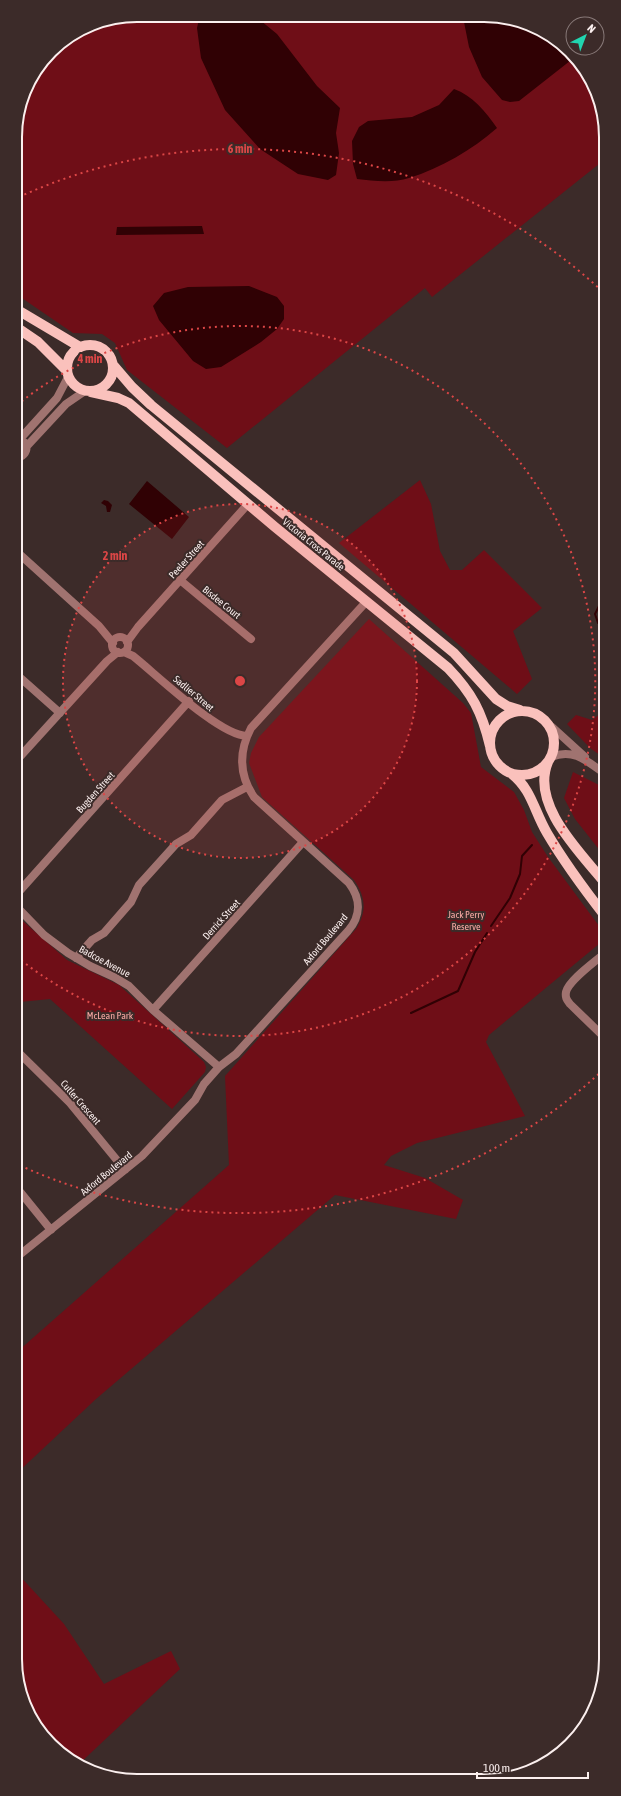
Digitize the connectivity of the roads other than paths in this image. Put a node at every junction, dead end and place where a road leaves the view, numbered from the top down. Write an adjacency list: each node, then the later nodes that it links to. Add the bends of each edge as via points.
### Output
1 (22, 313): 3 (main road)
2 (22, 331): 5 (main road, via 38,342)
3 (80, 347): 4 (main road, via 89,345 102,348 108,353); 5 (main road, via 68,360)
4 (114, 366): 6 (main road, via 113,374 105,387); 12 (main road, Victoria Cross Parade, via 151,405)
5 (68, 374): 6 (main road, via 75,386); 7 (street, via 57,398)
6 (88, 391): 9 (street, via 66,404); 11 (main road, Victoria Cross Parade, via 129,403)
7 (22, 434)
8 (22, 442): 9 (street)
9 (27, 446): 10 (street)
10 (22, 455)
11 (248, 504): 13 (main road, Victoria Cross Parade); 15 (street, Peeler Street)
12 (285, 514): 13 (main road); 16 (main road, Victoria Cross Parade)
13 (275, 527): 17 (main road, Victoria Cross Parade)
14 (22, 556): 19 (street, Sadlier Street)
15 (180, 580): 18 (street, Bisdee Court); 19 (street, Peeler Street)
16 (376, 589): 17 (main road); 22 (main road, Victoria Cross Parade, via 454,653 496,699)
17 (366, 602): 25 (street, Axford Boulevard, via 260,718); 26 (main road, Victoria Cross Parade, via 448,668 464,685 480,711)
18 (251, 639)
19 (120, 645): 21 (street, Sadlier Street); 23 (street, Peeler Street)
20 (22, 679): 23 (street)
21 (189, 701): 25 (street, Sadlier Street, via 218,725 236,734); 35 (street, Bugden Street)
22 (520, 710): 24 (main road, via 540,715); 26 (main road, via 507,714 498,722 492,733)
23 (60, 713): 27 (street, Peeler Street)
24 (552, 726): 28 (main road, via 555,740); 29 (street)
25 (248, 736): 32 (street, Axford Boulevard, via 243,747 242,765)
26 (490, 746): 31 (main road, via 497,763)
27 (22, 755)
28 (551, 758): 29 (street, via 568,753); 31 (main road, via 530,774); 34 (main road, via 546,770 545,783 551,811 562,830)
29 (590, 763): 30 (street)
30 (599, 770)
31 (512, 774): 36 (main road, via 526,788 547,834)
32 (247, 787): 33 (street, Axford Boulevard, via 254,797); 38 (street, via 222,800 191,835 176,844 139,885 131,902 104,933 92,940)
33 (303, 842): 40 (street, Derrick Street); 43 (street, Axford Boulevard, via 354,890 358,903 356,920 236,1054)
34 (599, 876)
35 (22, 888)
36 (599, 908)
37 (22, 912): 38 (street, Badcoe Avenue, via 44,935)
38 (76, 958): 40 (street, Badcoe Avenue, via 122,981)
39 (599, 958): 41 (street, via 566,991 566,998 570,1004)
40 (153, 1010): 43 (street, Badcoe Avenue)
41 (599, 1032)
42 (22, 1057): 44 (street, Cutler Crescent, via 70,1103)
43 (220, 1067): 44 (street, Axford Boulevard, via 204,1084 195,1100 142,1156)
44 (125, 1170): 46 (street, Axford Boulevard)
45 (22, 1194): 46 (street)
46 (51, 1230): 47 (street, Axford Boulevard)
47 (22, 1253)

